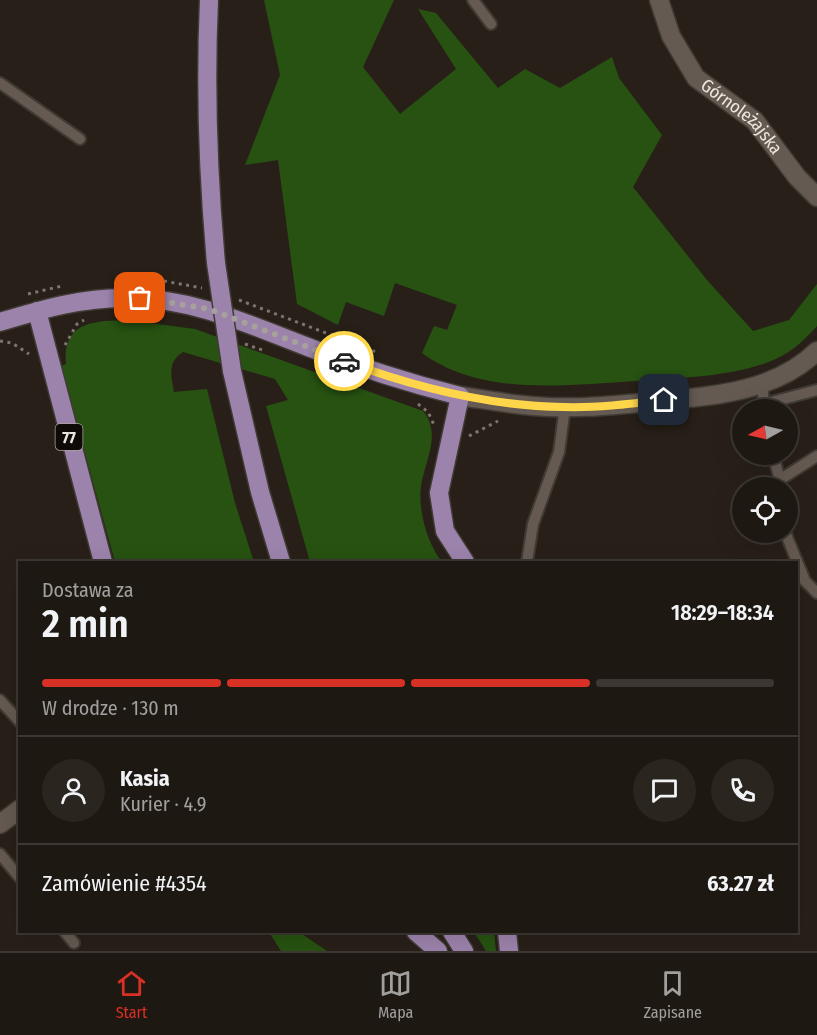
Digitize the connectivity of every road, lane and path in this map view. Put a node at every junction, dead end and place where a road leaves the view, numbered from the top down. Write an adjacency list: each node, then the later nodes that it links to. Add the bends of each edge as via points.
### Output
1 (209, 0): 31 (main road, bridge, via 207,144 216,263 232,371 257,482)
2 (473, 0): 4 (lane)
3 (659, 0): 7 (street, Górnoleżajska, via 670,36 696,78 755,121)
4 (491, 24)
5 (0, 83): 6 (lane)
6 (80, 139)
7 (817, 197)
8 (155, 280): 10 (path)
9 (64, 285): 11 (path)
10 (212, 291)
11 (22, 296)
12 (235, 298): 17 (path)
13 (37, 311): 14 (main road); 21 (main road, via 115,298 187,304 235,318 374,372); 30 (main road, 77)
14 (0, 322)
15 (0, 341): 18 (path, via 12,343)
16 (817, 351): 19 (street, via 799,366)
17 (380, 353)
18 (31, 356)
19 (762, 383): 22 (lane); 24 (street, via 705,396)
20 (817, 390): 23 (lane)
21 (460, 396): 24 (street, via 524,406); 32 (main road, via 439,500 445,531)
22 (763, 399)
23 (789, 399)
24 (565, 407): 33 (lane, via 559,452 533,524)
25 (503, 418): 26 (path)
26 (464, 438)
27 (817, 456): 28 (lane)
28 (790, 477)
29 (789, 543): 34 (lane)
30 (103, 561)
31 (281, 561)
32 (464, 561)
33 (527, 561)
34 (797, 561)
35 (798, 564): 36 (lane, via 805,581)
36 (817, 593)
37 (0, 700): 38 (lane)
38 (18, 720)
39 (18, 810): 40 (street)
40 (0, 824)
41 (0, 854): 42 (lane)
42 (18, 876)
43 (66, 933): 47 (lane)
44 (417, 933): 48 (main road)
45 (453, 933): 49 (main road)
46 (507, 933): 50 (main road)
47 (74, 943)
48 (438, 951)
49 (464, 951)
50 (509, 951)

